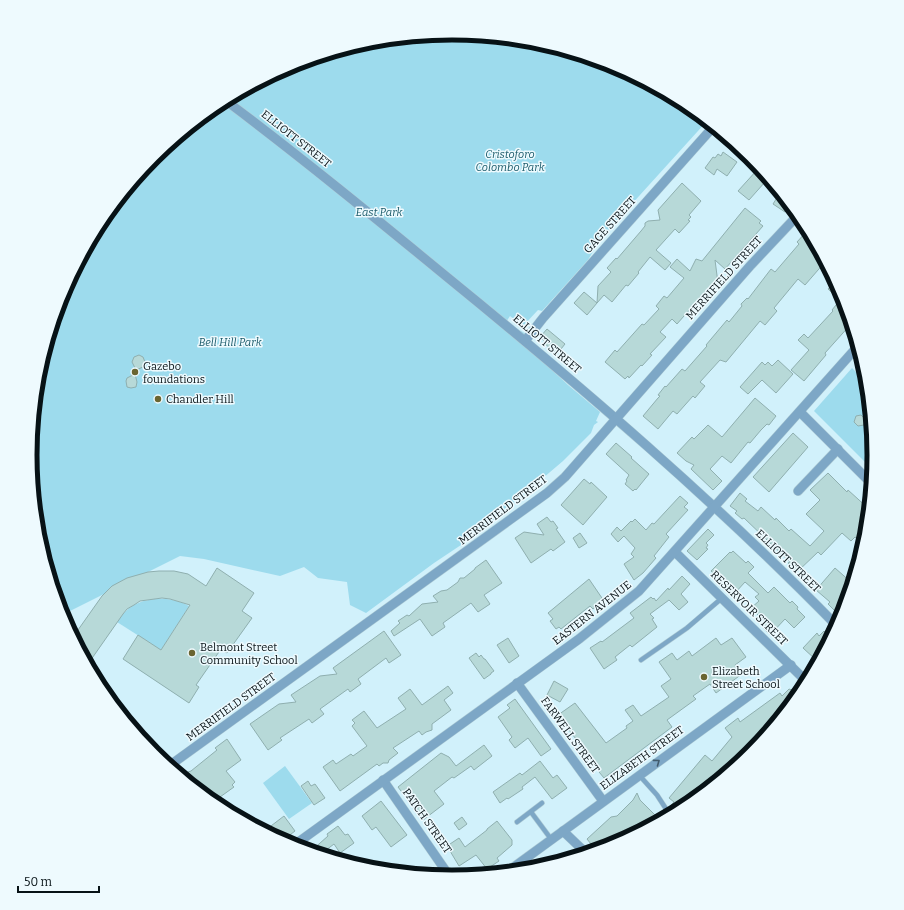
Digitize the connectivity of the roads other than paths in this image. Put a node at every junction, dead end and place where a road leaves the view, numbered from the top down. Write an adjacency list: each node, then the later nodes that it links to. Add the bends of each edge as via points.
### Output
1 (231, 104): 4 (street, ELLIOTT STREET, via 297,154)
2 (710, 130): 4 (street, GAGE STREET)
3 (794, 220): 7 (street, MERRIFIELD STREET)
4 (525, 341): 7 (street, ELLIOTT STREET)
5 (854, 351): 6 (street, EASTERN AVENUE)
6 (800, 412): 8 (street); 11 (street, EASTERN AVENUE)
7 (616, 418): 11 (street, ELLIOTT STREET); 19 (street, MERRIFIELD STREET, via 547,494)
8 (838, 449): 9 (street); 10 (street)
9 (866, 478)
10 (798, 491)
11 (715, 507): 12 (street, EASTERN AVENUE); 14 (street, ELLIOTT STREET)
12 (675, 552): 13 (street, RESERVOIR STREET); 18 (street, EASTERN AVENUE, via 640,591)
13 (722, 598): 15 (lane, via 687,628); 16 (street, RESERVOIR STREET)
14 (832, 621)
15 (642, 660)
16 (791, 665): 17 (street, RESERVOIR STREET); 20 (street, ELIZABETH STREET, one-way to 16)
17 (802, 677)
18 (517, 683): 21 (street, EASTERN AVENUE); 22 (street, FARWELL STREET)
19 (174, 763)
20 (638, 775): 22 (street, ELIZABETH STREET); 24 (lane)
21 (383, 780): 29 (street, EASTERN AVENUE); 32 (street, PATCH STREET)
22 (603, 801): 27 (street, ELIZABETH STREET)
23 (542, 803): 25 (lane)
24 (666, 810)
25 (531, 812): 26 (lane); 28 (lane)
26 (517, 822)
27 (563, 830): 28 (street, ELIZABETH STREET); 30 (street)
28 (551, 839): 31 (street, ELIZABETH STREET)
29 (300, 841)
30 (582, 849)
31 (517, 864)
32 (445, 870)

